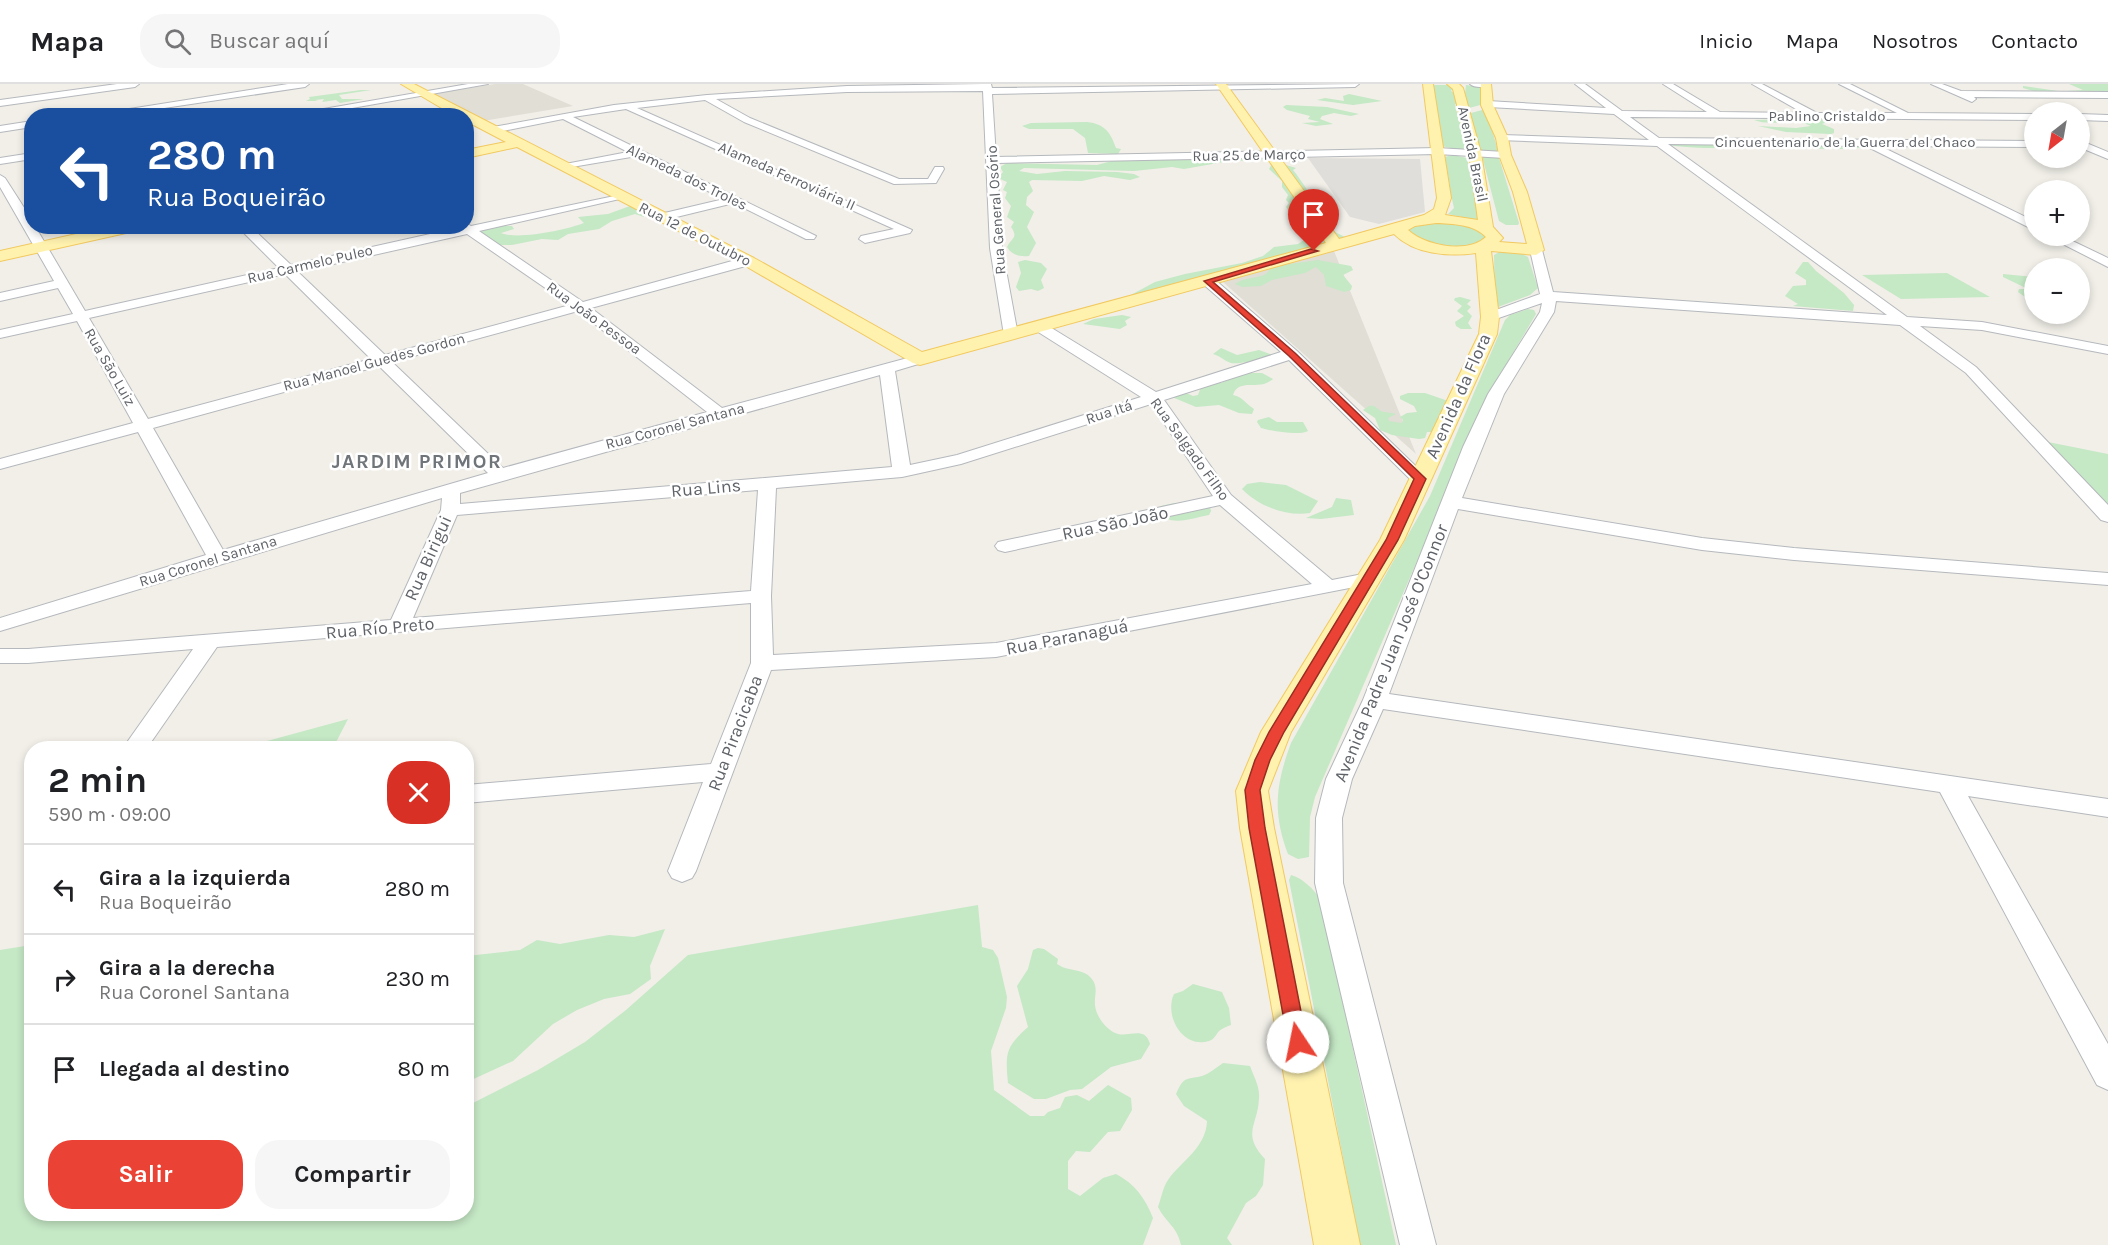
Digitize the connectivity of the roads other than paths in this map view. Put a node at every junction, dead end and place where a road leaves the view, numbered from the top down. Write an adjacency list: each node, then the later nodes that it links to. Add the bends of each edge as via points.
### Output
1 (135, 84): 25 (street)
2 (253, 84): 19 (street)
3 (305, 84): 19 (street)
4 (406, 84): 20 (main road, Rua 12 de Outubro)
5 (482, 84): 20 (street)
6 (1355, 84): 17 (street)
7 (1428, 84): 65 (main road, Avenida Brasil)
8 (1452, 84): 35 (main road, Avenida Brasil, via 1458,88)
9 (1474, 84): 10 (street)
10 (1486, 84): 29 (main road)
11 (1579, 84): 36 (street)
12 (1667, 84): 37 (street)
13 (1756, 84): 38 (street)
14 (1843, 84): 39 (street)
15 (1935, 84): 21 (street)
16 (1222, 85): 17 (street); 18 (street); 28 (main road)
17 (1238, 85): 28 (main road, via 1252,102)
18 (987, 88): 24 (street, via 866,88); 74 (street, Rua General Osório)
19 (262, 91): 23 (street); 25 (street)
20 (423, 94): 32 (street); 33 (main road, Rua 12 de Outubro)
21 (1960, 94): 22 (street); 27 (street)
22 (2108, 95)
23 (272, 96)
24 (708, 98): 30 (street); 77 (street, via 765,127 898,183 928,182)
25 (113, 99): 26 (street); 31 (street)
26 (0, 103)
27 (1982, 103)
28 (1234, 105): 69 (main road)
29 (1487, 105): 35 (main road); 36 (street, Pablino Cristaldo); 53 (main road)
30 (628, 107): 40 (street); 97 (street, Alameda Ferroviária II, via 906,230)
31 (100, 108)
32 (340, 108)
33 (450, 108)
34 (1993, 108): 41 (street)
35 (1465, 112): 68 (main road, Avenida Brasil)
36 (1618, 112): 37 (street, Pablino Cristaldo); 56 (street)
37 (1719, 115): 38 (street, Pablino Cristaldo)
38 (1816, 116): 39 (street, Pablino Cristaldo); 48 (street)
39 (1911, 116): 41 (street, Pablino Cristaldo)
40 (565, 117): 50 (street); 67 (street, Alameda dos Troles)
41 (2015, 117): 42 (street, Pablino Cristaldo); 46 (street)
42 (2024, 117)
43 (2090, 117): 44 (street)
44 (2108, 118)
45 (474, 120): 50 (main road, Rua 12 de Outubro)
46 (2024, 121)
47 (24, 125): 49 (street)
48 (1836, 126)
49 (0, 129)
50 (493, 130): 55 (main road, Rua 12 de Outubro)
51 (1846, 132): 54 (street)
52 (1280, 138): 73 (main road)
53 (1503, 138): 56 (street, Cincuentenario de la Guerra del Chaco); 70 (main road)
54 (1867, 142): 56 (street, Cincuentenario de la Guerra del Chaco); 57 (street, Cincuentenario de la Guerra del Chaco); 61 (street)
55 (518, 143): 66 (main road); 76 (main road, Rua 12 de Outubro)
56 (1661, 144): 61 (street, Cincuentenario de la Guerra del Chaco); 119 (street)
57 (2024, 144)
58 (2108, 144): 59 (street)
59 (2090, 145)
60 (2090, 148): 63 (street)
61 (1880, 149): 62 (street, Cincuentenario de la Guerra del Chaco); 85 (street)
62 (2024, 150)
63 (2095, 150): 64 (street); 71 (street)
64 (2108, 150)
65 (1437, 151): 68 (street, Rua 25 de Março); 73 (street, Rua 25 de Março); 84 (main road, Avenida Brasil, via 1443,206)
66 (474, 152)
67 (637, 153): 76 (street); 81 (street, Alameda dos Troles)
68 (1474, 153): 70 (street, Rua 25 de Março); 88 (main road, Avenida Brasil)
69 (1269, 155): 73 (street, Rua 25 de Março); 74 (street, Rua 25 de Março); 100 (main road)
70 (1505, 155): 89 (main road, via 1520,192)
71 (2108, 156)
72 (24, 157): 75 (street)
73 (1296, 159)
74 (992, 160): 122 (street, Rua General Osório, via 996,248)
75 (0, 161)
76 (564, 167): 80 (main road, Rua 12 de Outubro)
77 (939, 169)
78 (0, 178): 79 (street, Rua São Luiz)
79 (11, 194): 82 (street, Rua São Luiz)
80 (620, 196): 83 (main road, Rua 12 de Outubro); 86 (street, Rua Carmelo Puleo)
81 (734, 200): 83 (street); 96 (street, Alameda dos Troles)
82 (24, 216)
83 (660, 217): 108 (main road, Rua 12 de Outubro)
84 (1429, 219): 87 (main road, Rua Coronel Santana); 88 (main road, Rua Coronel Santana)
85 (2024, 221)
86 (474, 226)
87 (1401, 226): 95 (main road, Rua Coronel Santana); 98 (main road, via 1403,236)
88 (1487, 228): 89 (main road, Rua Coronel Santana); 103 (main road, Avenida Brasil, via 1495,238)
89 (1519, 230): 106 (main road)
90 (474, 233): 116 (street, Rua João Pessoa)
91 (34, 234): 102 (street, Rua São Luiz)
92 (100, 234): 102 (main road)
93 (251, 234): 110 (street)
94 (440, 234): 110 (street, Rua Carmelo Puleo)
95 (1350, 234): 98 (main road, Rua Coronel Santana); 100 (main road, Rua Coronel Santana)
96 (810, 236)
97 (865, 239)
98 (1416, 243): 104 (main road, Rua Coronel Santana)
99 (2090, 243): 105 (street)
100 (1335, 245): 112 (main road, Rua Coronel Santana)
101 (2073, 246): 109 (street)
102 (42, 247): 107 (main road); 113 (street, Rua São Luiz)
103 (1485, 247): 104 (main road); 106 (main road); 111 (main road, Avenida da Flora)
104 (1434, 248): 111 (main road)
105 (2108, 249)
106 (1536, 250): 114 (street)
107 (0, 256)
108 (747, 261): 116 (street, Rua Manoel Guedes Gordon); 125 (main road, Rua 12 de Outubro)
109 (2108, 263)
110 (286, 269): 117 (street, Rua Carmelo Puleo); 126 (street)
111 (1473, 275): 118 (main road, Avenida da Flora)
112 (1208, 281): 120 (main road, Rua Coronel Santana); 124 (street)
113 (62, 283): 115 (street); 117 (street, Rua São Luiz)
114 (1548, 296): 118 (street); 119 (street); 139 (street, Avenida Padre Juan José O'Connor, via 1547,312 1496,394)
115 (0, 297)
116 (580, 306): 126 (street, Rua Manoel Guedes Gordon); 129 (street, Rua João Pessoa)
117 (80, 315): 121 (street, Rua Carmelo Puleo); 130 (street, Rua São Luiz)
118 (1490, 317): 135 (main road, Avenida da Flora, via 1488,334)
119 (1906, 323): 123 (street, via 1982,326); 141 (street, via 1971,370)
120 (1040, 327): 122 (main road, Rua Coronel Santana); 128 (street, Rua Salgado Filho)
121 (0, 334)
122 (1011, 336): 125 (main road, Rua Coronel Santana)
123 (2108, 350)
124 (1292, 354): 128 (street, Rua Itá); 135 (street)
125 (920, 358): 127 (street, Rua Coronel Santana)
126 (381, 360): 130 (street, Rua Manoel Guedes Gordon); 134 (street)
127 (887, 368): 129 (street, Rua Coronel Santana); 133 (street)
128 (1155, 398): 131 (street, Rua Itá); 138 (street, Rua Salgado Filho)
129 (720, 414): 134 (street, Rua Coronel Santana)
130 (143, 424): 132 (street, Rua Manoel Guedes Gordon); 143 (street, Rua São Luiz)
131 (961, 459): 133 (street, Rua Lins)
132 (0, 464)
133 (902, 472): 136 (street, Rua Lins)
134 (500, 475): 137 (street, Rua Coronel Santana)
135 (1420, 479): 144 (main road, Avenida da Flora, via 1392,540)
136 (767, 483): 140 (street, Rua Lins); 147 (street, Rua Piracicaba)
137 (454, 489): 140 (street, Rua Birigui); 143 (street, Rua Coronel Santana)
138 (1224, 499): 142 (street, Rua São João); 146 (street, Rua Salgado Filho)
139 (1451, 502): 145 (street, via 1714,545); 153 (street, Avenida Padre Juan José O'Connor)
140 (450, 510): 149 (street, Rua Birigui)
141 (2108, 516)
142 (1005, 546)
143 (218, 558): 148 (street, Rua Coronel Santana)
144 (1368, 579): 146 (street, Rua Paranaguá); 161 (main road, Avenida da Flora, via 1276,732 1252,790)
145 (2108, 579)
146 (1328, 587): 152 (street, Rua Paranaguá, via 996,650)
147 (761, 596): 149 (street, Rua Río Preto); 152 (street, Rua Piracicaba)
148 (0, 625)
149 (398, 627): 150 (street, Rua Río Preto)
150 (210, 641): 151 (street, Rua Río Preto); 154 (street)
151 (0, 656)
152 (762, 663): 155 (street, Rua Piracicaba)
153 (1374, 700): 156 (street); 162 (street, Avenida Padre Juan José O'Connor, via 1339,778 1329,818 1329,883)
154 (140, 741)
155 (720, 772): 157 (street); 159 (street, Rua Piracicaba)
156 (1947, 784): 158 (street); 160 (street)
157 (474, 793)
158 (2108, 808)
159 (682, 871)
160 (2108, 1075)
161 (1336, 1245)
162 (1418, 1245)

